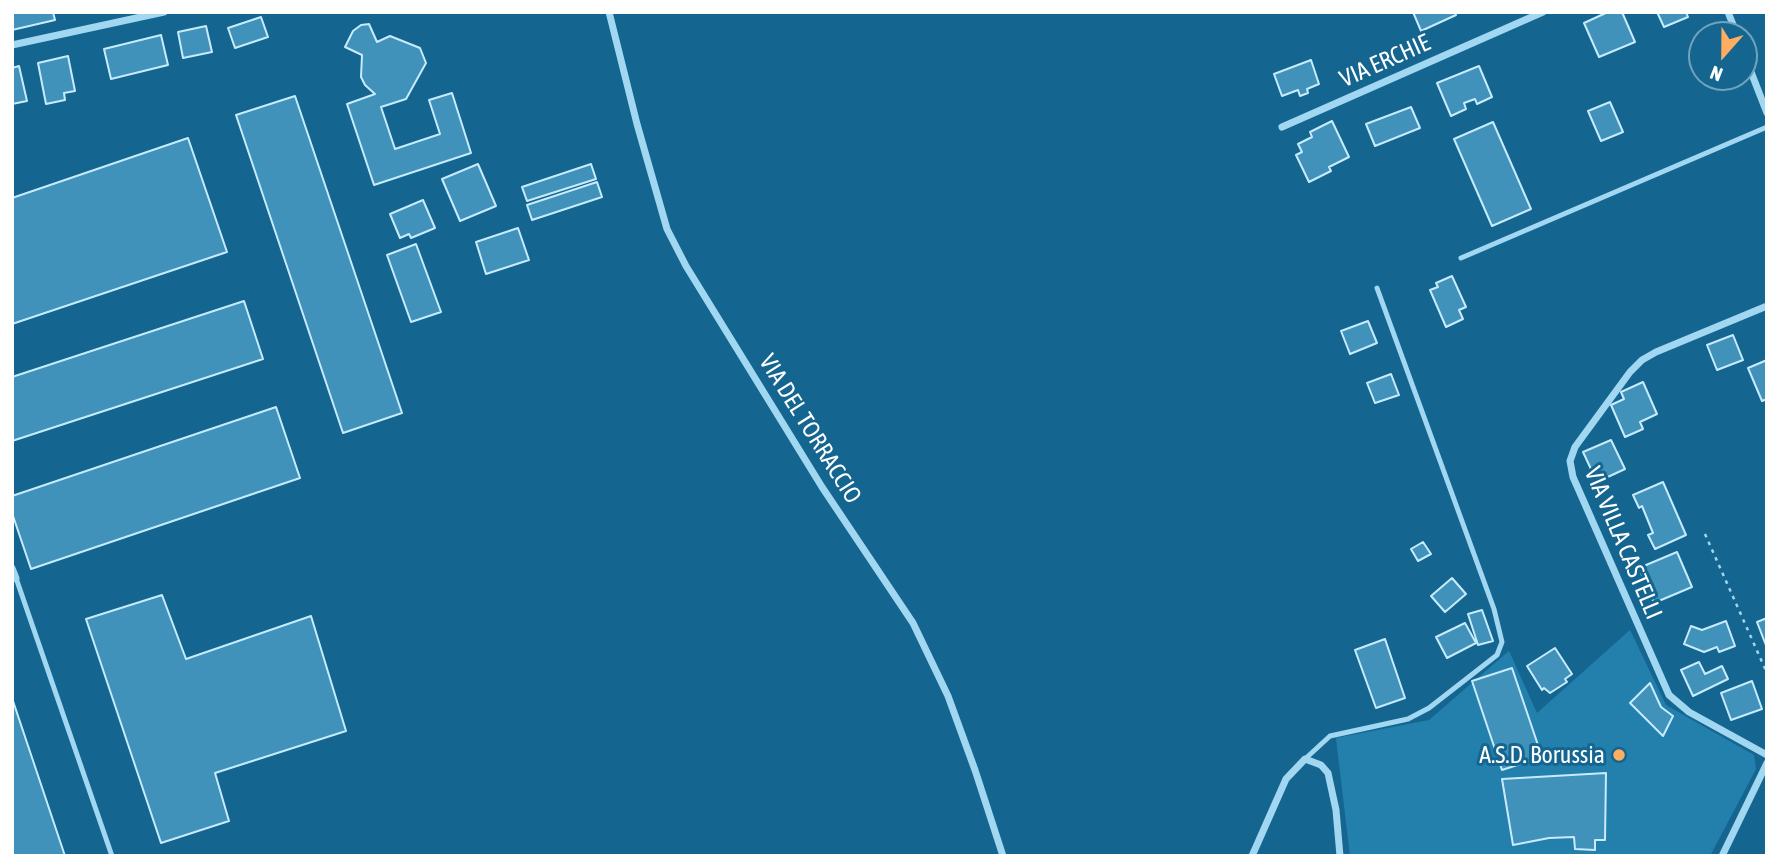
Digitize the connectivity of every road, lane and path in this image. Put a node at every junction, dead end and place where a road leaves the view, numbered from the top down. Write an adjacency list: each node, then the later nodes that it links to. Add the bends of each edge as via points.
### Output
1 (164, 12): 4 (street)
2 (609, 12): 20 (street, VIA DEL TORRACCIO, via 667,229 822,487 913,623 957,721)
3 (1543, 12): 7 (street, VIA ERCHIE)
4 (12, 45)
5 (1758, 90): 6 (street)
6 (1767, 113)
7 (1282, 127)
8 (1767, 127): 9 (lane)
9 (1461, 258)
10 (1377, 288): 17 (lane, via 1502,642 1497,655 1429,708 1408,719 1330,736)
11 (1767, 306): 16 (street, VIA VILLA CASTELLI, via 1642,360 1574,447 1570,461 1669,695 1684,709)
12 (1705, 534): 15 (path)
13 (12, 568): 14 (street)
14 (14, 578): 19 (lane)
15 (1767, 673)
16 (1767, 755)
17 (1305, 759): 21 (street, via 1286,779); 22 (street, via 1328,772)
18 (1767, 763): 23 (street)
19 (112, 856)
20 (1003, 856)
21 (1252, 856)
22 (1340, 856)
23 (1722, 856)

